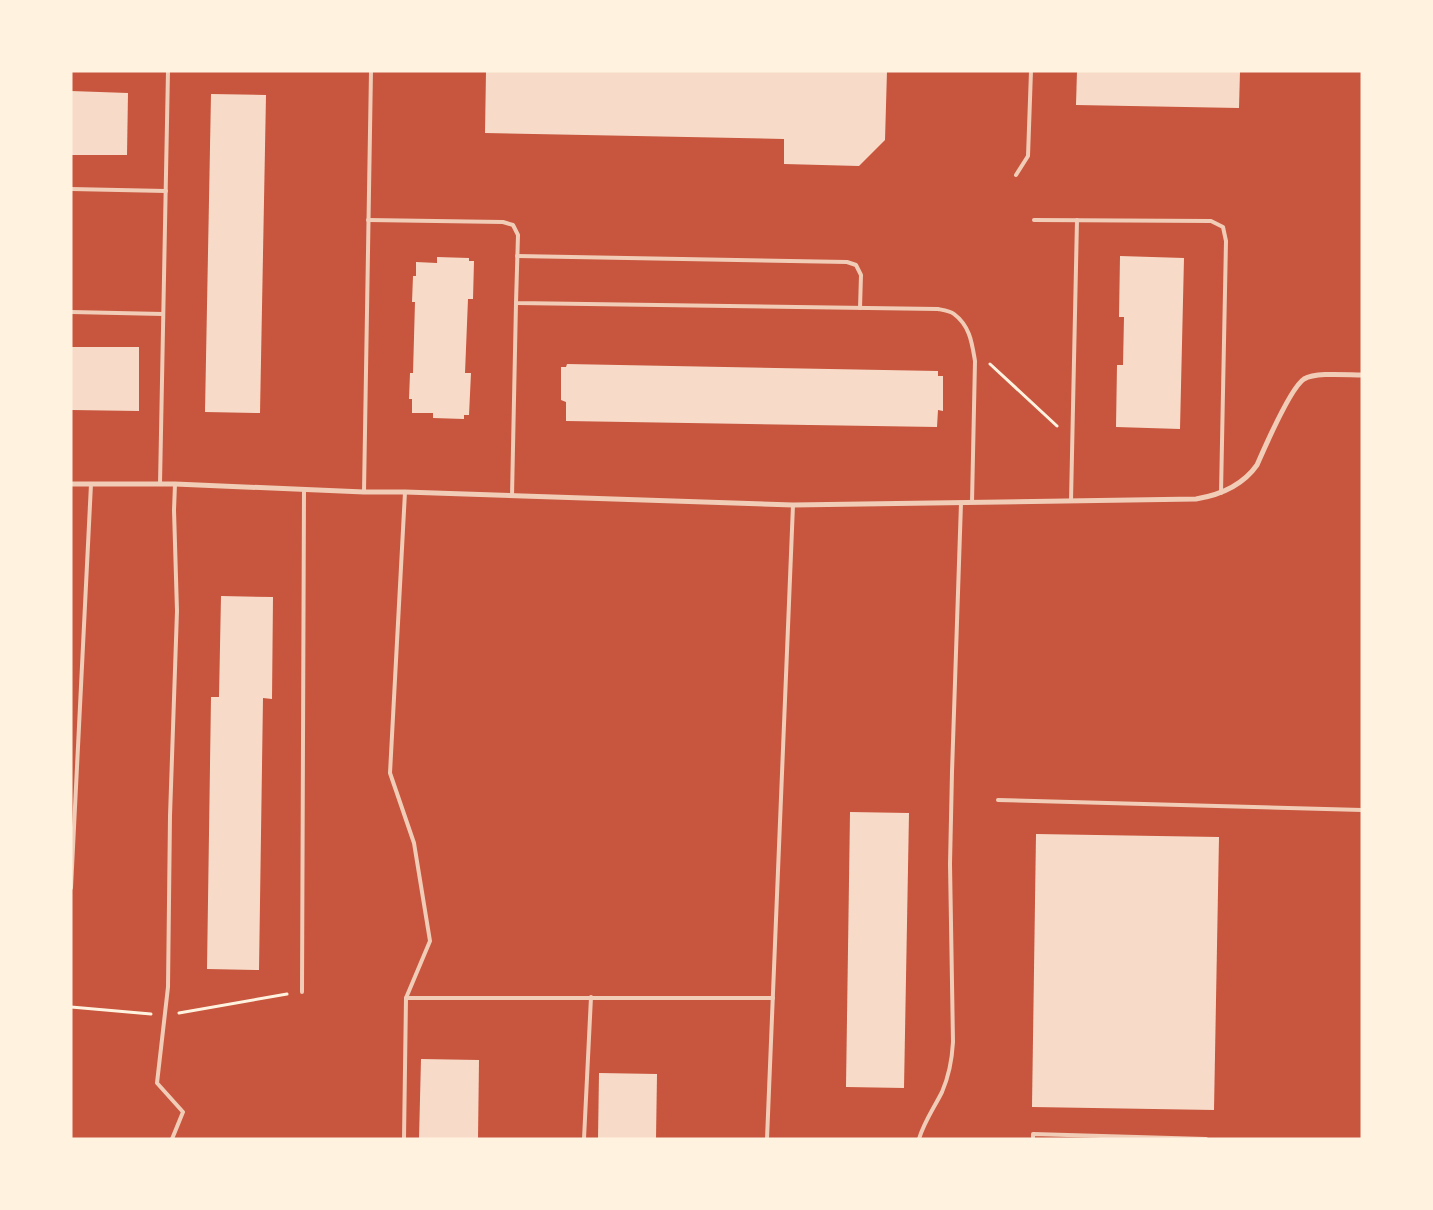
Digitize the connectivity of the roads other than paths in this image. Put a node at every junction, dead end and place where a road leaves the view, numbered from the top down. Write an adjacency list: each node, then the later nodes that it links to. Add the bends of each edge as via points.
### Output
1 (168, 71): 6 (lane)
2 (371, 71): 7 (lane)
3 (1031, 71): 4 (lane, via 1028,156)
4 (1016, 175)
5 (71, 189): 6 (lane)
6 (166, 191): 14 (lane)
7 (368, 220): 10 (lane, via 503,222 512,225 518,235); 21 (lane)
8 (1034, 220): 9 (lane)
9 (1077, 220): 23 (lane, via 1211,222 1223,227 1226,241); 25 (lane)
10 (517, 256): 11 (lane); 12 (lane, via 847,262 856,265 861,275)
11 (516, 303): 12 (lane); 24 (lane)
12 (860, 308): 26 (lane, via 938,309 953,313 965,326 972,341 975,361)
13 (71, 312): 14 (lane)
14 (163, 314): 18 (lane)
15 (1362, 375): 23 (street, via 1320,374 1304,379 1292,393 1250,475)
16 (71, 484): 17 (street)
17 (91, 484): 18 (street); 31 (lane)
18 (160, 484): 19 (street)
19 (175, 484): 20 (street); 37 (lane, via 177,611 168,987 158,1083 183,1112)
20 (304, 489): 21 (street); 32 (lane)
21 (364, 492): 22 (street)
22 (405, 492): 24 (street); 34 (lane, via 390,773 414,843 430,941)
23 (1221, 493): 25 (street, via 1196,499)
24 (512, 496): 28 (street)
25 (1070, 501): 26 (street)
26 (972, 502): 27 (street)
27 (961, 503): 28 (street); 41 (lane, via 950,846 954,1042 951,1067)
28 (793, 506): 35 (lane)
29 (998, 800): 30 (lane)
30 (1362, 810)
31 (71, 888)
32 (302, 992)
33 (591, 997): 34 (lane); 35 (lane); 39 (lane)
34 (406, 998): 38 (lane)
35 (773, 998): 40 (lane)
36 (1092, 1137): 42 (lane, via 1034,1134); 43 (lane)
37 (172, 1139)
38 (404, 1139)
39 (584, 1139)
40 (767, 1139)
41 (919, 1139)
42 (1033, 1139)
43 (1206, 1139)

